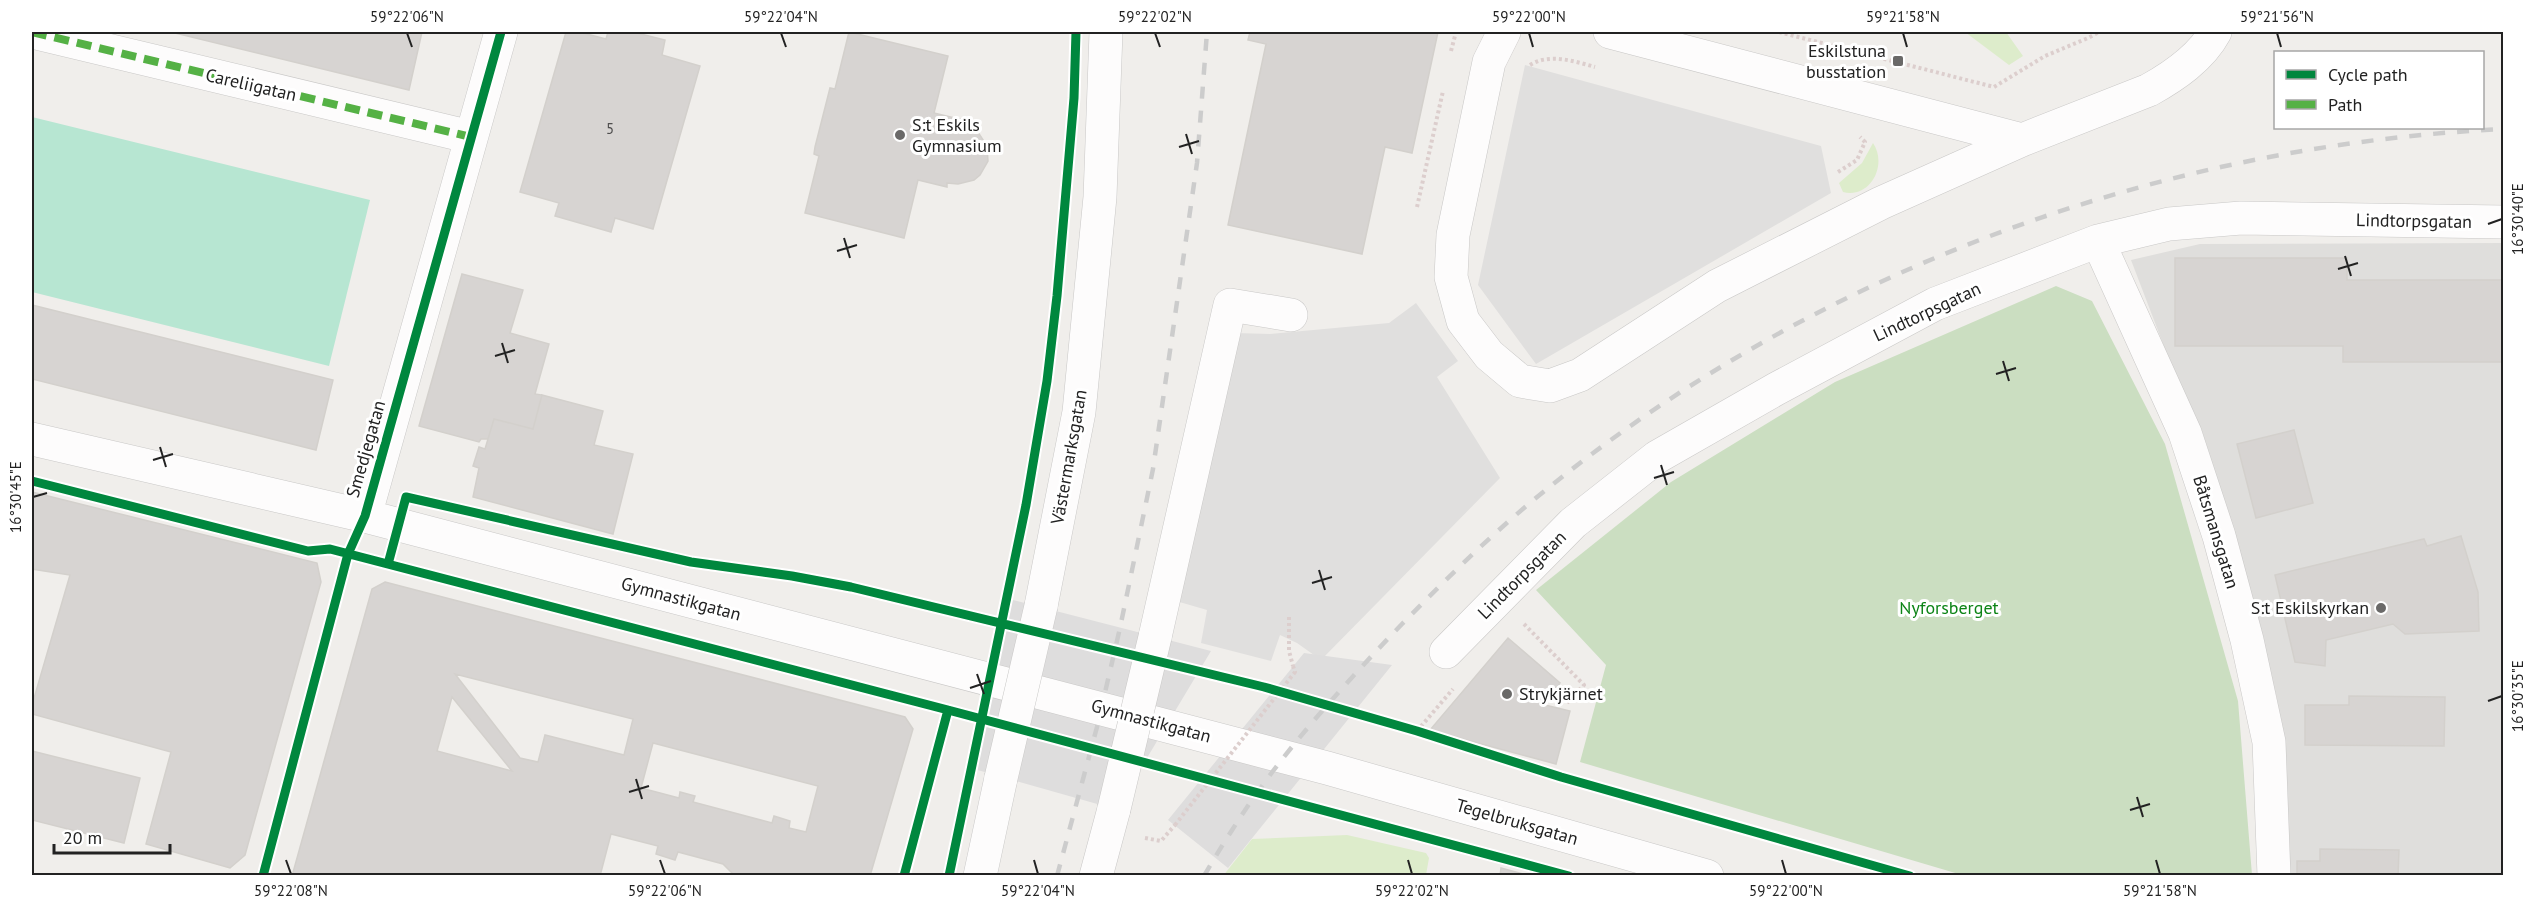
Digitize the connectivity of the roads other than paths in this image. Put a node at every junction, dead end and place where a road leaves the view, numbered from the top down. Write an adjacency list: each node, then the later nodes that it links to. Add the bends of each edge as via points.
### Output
1 (32, 32): 7 (street, Careliigatan)
2 (501, 32): 7 (street, Smedjegatan)
3 (1106, 32): 16 (street, Västermarksgatan, bridge, via 1100,197 1079,412 1041,606)
4 (1504, 32): 8 (street, via 1489,62 1453,235 1451,277 1463,321 1489,355 1520,381 1550,386 1580,375 1717,286 1881,203)
5 (1610, 32): 8 (street)
6 (2215, 32): 8 (street, via 2188,64 2158,85)
7 (471, 137): 13 (street, Smedjegatan)
8 (2022, 140)
9 (2504, 222): 10 (street, Lindtorpsgatan, via 2241,218 2169,224)
10 (2098, 241): 14 (street, Lindtorpsgatan, via 1935,304 1657,457 1573,523); 19 (street, Båtsmansgatan, via 2185,433 2219,536 2269,742)
11 (1291, 315): 17 (street, bridge, via 1230,305)
12 (32, 439): 13 (street, Gymnastikgatan)
13 (365, 516): 15 (street, Gymnastikgatan)
14 (1446, 652)
15 (1328, 768): 18 (street, Tegelbruksgatan)
16 (980, 876)
17 (1096, 876)
18 (1707, 876)
19 (2274, 876)

